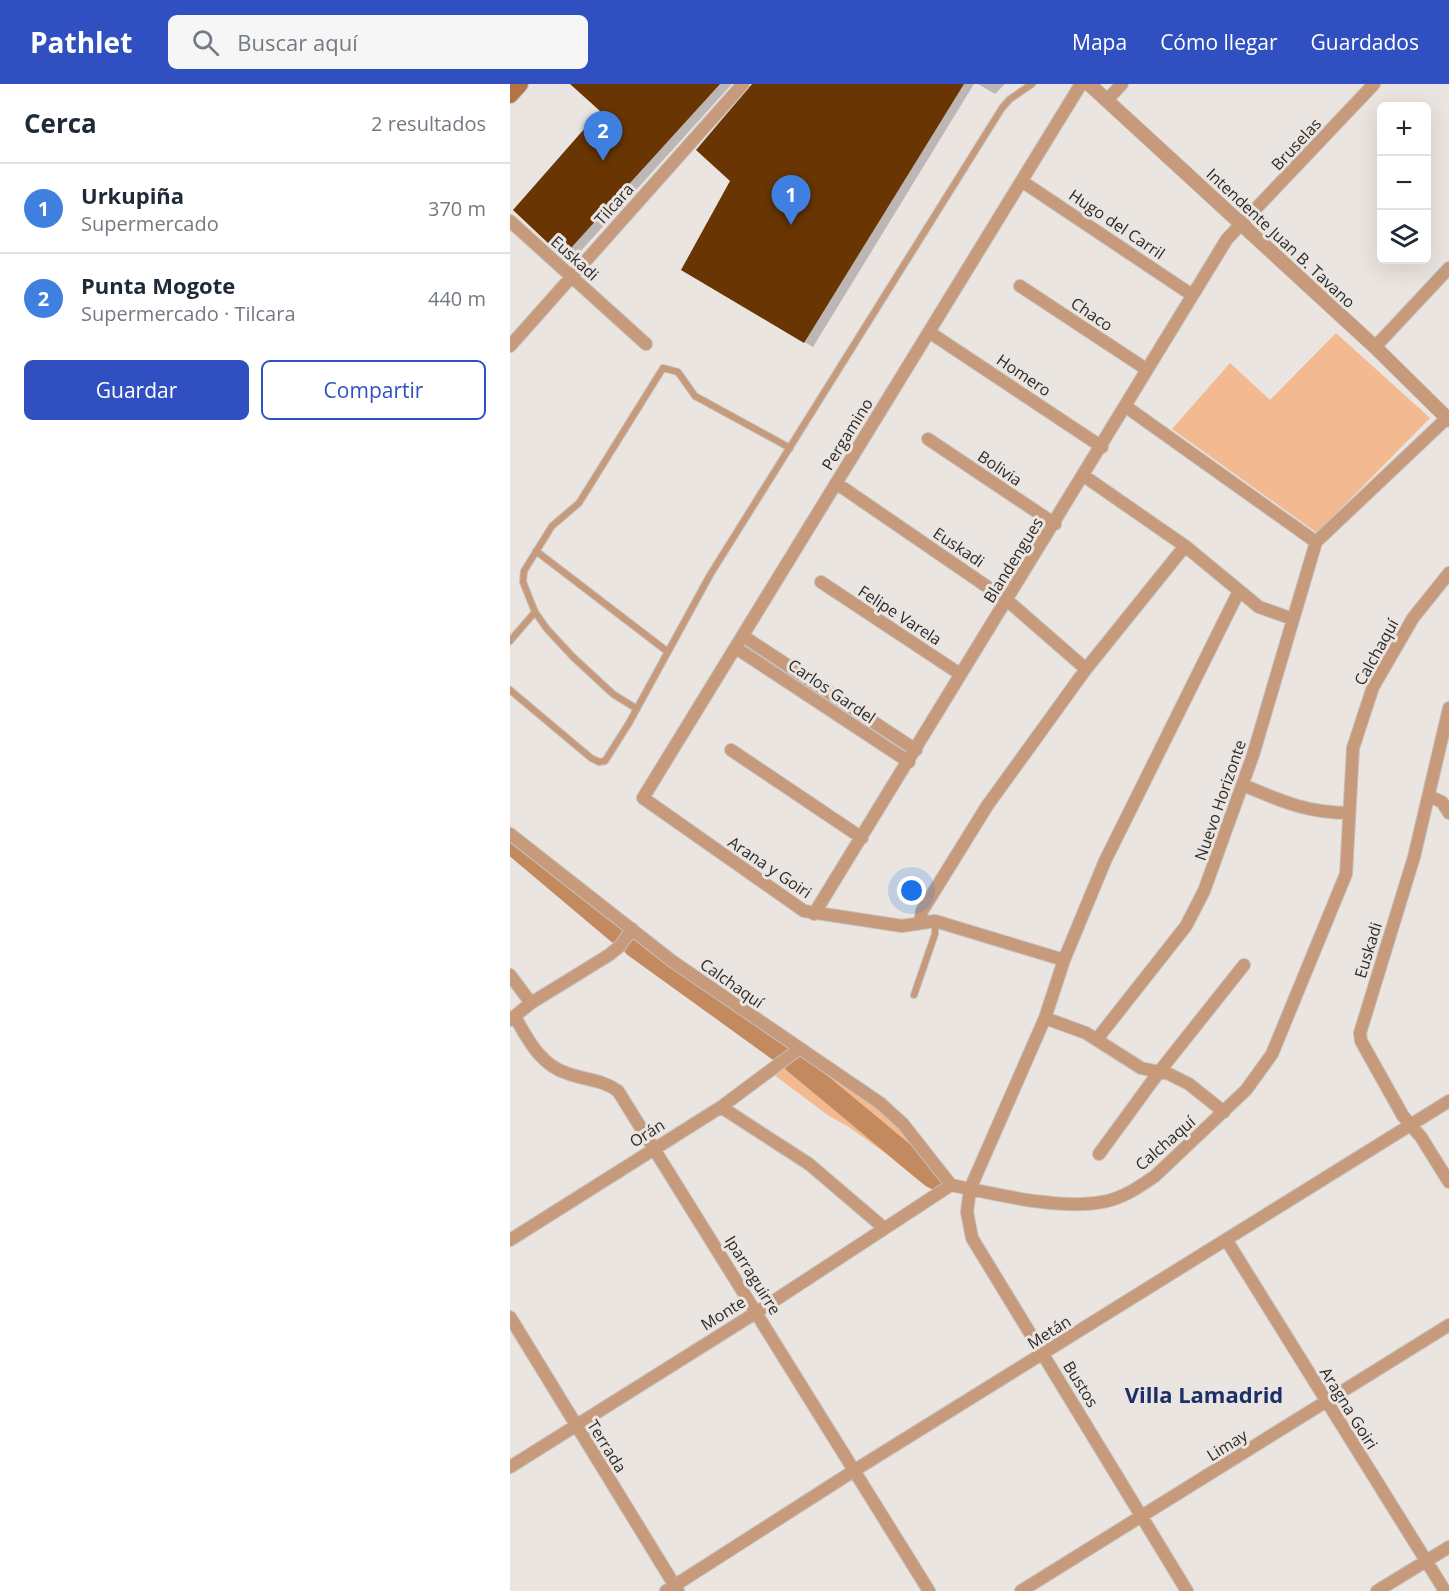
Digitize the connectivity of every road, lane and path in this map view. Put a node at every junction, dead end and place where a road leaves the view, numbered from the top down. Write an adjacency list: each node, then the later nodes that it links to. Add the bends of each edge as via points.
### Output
1 (520, 84): 8 (main road)
2 (743, 84): 14 (street, Tilcara)
3 (1032, 84): 26 (lane, via 1002,108)
4 (1081, 84): 10 (street, Pergamino)
5 (1089, 84): 9 (street, Intendente Juan B. Tavano)
6 (1122, 84): 9 (street)
7 (1374, 84): 12 (street, Bruselas)
8 (510, 95)
9 (1107, 100): 12 (street, Intendente Juan B. Tavano)
10 (1023, 182): 16 (street, Hugo del Carril); 17 (street, Pergamino)
11 (510, 221): 14 (street, Euskadi)
12 (1241, 224): 16 (street, Blandengues, via 1227,239); 20 (street, Intendente Juan B. Tavano)
13 (1449, 268): 20 (street)
14 (571, 277): 18 (street, Euskadi); 19 (street, Tilcara)
15 (1020, 286): 21 (street, Chaco)
16 (1192, 295): 21 (street, Blandengues)
17 (929, 332): 25 (street, Homero); 28 (street, Pergamino)
18 (646, 344)
19 (510, 346)
20 (1375, 347): 23 (street, Intendente Juan B. Tavano)
21 (1146, 369): 22 (street, Blandengues)
22 (1125, 406): 25 (street, Blandengues); 30 (street)
23 (1448, 419): 30 (street)
24 (928, 439): 29 (street, Bolivia)
25 (1102, 447): 27 (street, Blandengues)
26 (789, 448): 32 (lane, via 695,396 678,372 663,368 579,503 552,526); 42 (lane, via 710,575)
27 (1084, 476): 29 (street, Blandengues); 31 (street)
28 (836, 483): 36 (street, Euskadi); 39 (street, Pergamino)
29 (1054, 524): 36 (street, Blandengues)
30 (1316, 542): 38 (street, Nuevo Horizonte)
31 (1185, 546): 35 (street); 43 (street)
32 (536, 551): 37 (lane, via 524,571 523,582); 42 (lane)
33 (1449, 573): 54 (street, Calchaquí, via 1413,618 1373,687 1353,748)
34 (821, 582): 44 (street, Felipe Varela)
35 (1239, 591): 38 (street, via 1265,611); 62 (street, Bustos, via 1106,861)
36 (1008, 601): 43 (street, Euskadi); 44 (street, Blandengues)
37 (535, 612): 40 (lane); 47 (lane, via 573,657 613,694)
38 (1293, 619): 51 (street, Nuevo Horizonte)
39 (743, 636): 41 (street, Pergamino); 49 (street, Carlos Gardel)
40 (510, 641)
41 (736, 648): 50 (street, Carlos Gardel); 53 (street, Pergamino, via 644,794)
42 (668, 652): 47 (lane)
43 (1086, 669): 60 (street, via 987,806 922,911)
44 (960, 674): 49 (street, Blandengues)
45 (510, 690): 47 (lane, via 599,762 605,761)
46 (1449, 708): 52 (street, Euskadi)
47 (637, 709)
48 (731, 750): 57 (street)
49 (916, 750): 50 (street, Blandengues)
50 (909, 762): 57 (street, Blandengues)
51 (1244, 785): 54 (street, via 1296,807); 69 (street, Nuevo Horizonte, via 1195,910)
52 (1429, 796): 55 (street, via 1442,802); 75 (street, Euskadi, via 1360,1034)
53 (645, 802): 58 (street, Arana y Goiri, via 804,911)
54 (1349, 813): 74 (street, Calchaquí, via 1346,874 1306,976 1272,1054)
55 (1449, 813)
56 (510, 834): 61 (street, Calchaquí)
57 (862, 838): 58 (street, Blandengues)
58 (814, 914): 60 (street, Arana y Goiri, via 902,926)
59 (935, 921): 60 (street, Arana y Goiri); 62 (street, Arana y Goiri); 65 (lane)
60 (920, 922)
61 (632, 929): 66 (street, via 609,955); 70 (street, Calchaquí)
62 (1064, 960): 68 (street, Bustos)
63 (1244, 965): 71 (street)
64 (510, 975): 66 (street)
65 (914, 995)
66 (531, 1004): 67 (street)
67 (512, 1018): 76 (street, Iparraguirre, via 550,1066 602,1081 618,1091)
68 (1045, 1018): 69 (street); 80 (street, Bustos)
69 (1097, 1039): 71 (street, via 1141,1068)
70 (798, 1049): 73 (street, Orán); 79 (street, Calchaquí, via 880,1103 903,1124)
71 (1159, 1072): 74 (street, via 1189,1084); 77 (street)
72 (1449, 1101): 75 (street, Metán)
73 (722, 1107): 76 (street, Orán); 81 (street, via 809,1164)
74 (1224, 1112): 80 (street, Calchaquí, via 1155,1176 1117,1198 1061,1203)
75 (1410, 1125): 78 (street, Euskadi); 83 (street, Metán)
76 (655, 1148): 82 (street, Orán); 84 (street, Iparraguirre)
77 (1099, 1154)
78 (1449, 1182)
79 (951, 1185): 80 (street, Calchaquí); 81 (street, Monte)
80 (970, 1188): 87 (street, Bustos, via 967,1218 972,1238)
81 (884, 1228): 84 (street, Monte)
82 (510, 1240)
83 (1227, 1240): 87 (street, Metán); 88 (street, Aragna Goiri)
84 (757, 1312): 89 (street, Monte); 91 (street, Iparraguirre)
85 (510, 1317): 89 (street, Terrada)
86 (1449, 1325): 88 (street, Limay)
87 (1043, 1354): 91 (street, Metán); 92 (street, Bustos)
88 (1326, 1403): 92 (street, Limay); 94 (street, Aragna Goiri)
89 (574, 1425): 90 (street, Monte); 95 (street, Terrada)
90 (510, 1467)
91 (855, 1470): 95 (street, Metán); 96 (street, Iparraguirre)
92 (1142, 1516): 97 (street, Limay); 98 (street, Bustos)
93 (1449, 1547): 94 (street)
94 (1425, 1561): 99 (street); 100 (street, Aragna Goiri)
95 (673, 1589)
96 (929, 1591)
97 (1021, 1591)
98 (1187, 1591)
99 (1377, 1591)
100 (1445, 1591)

